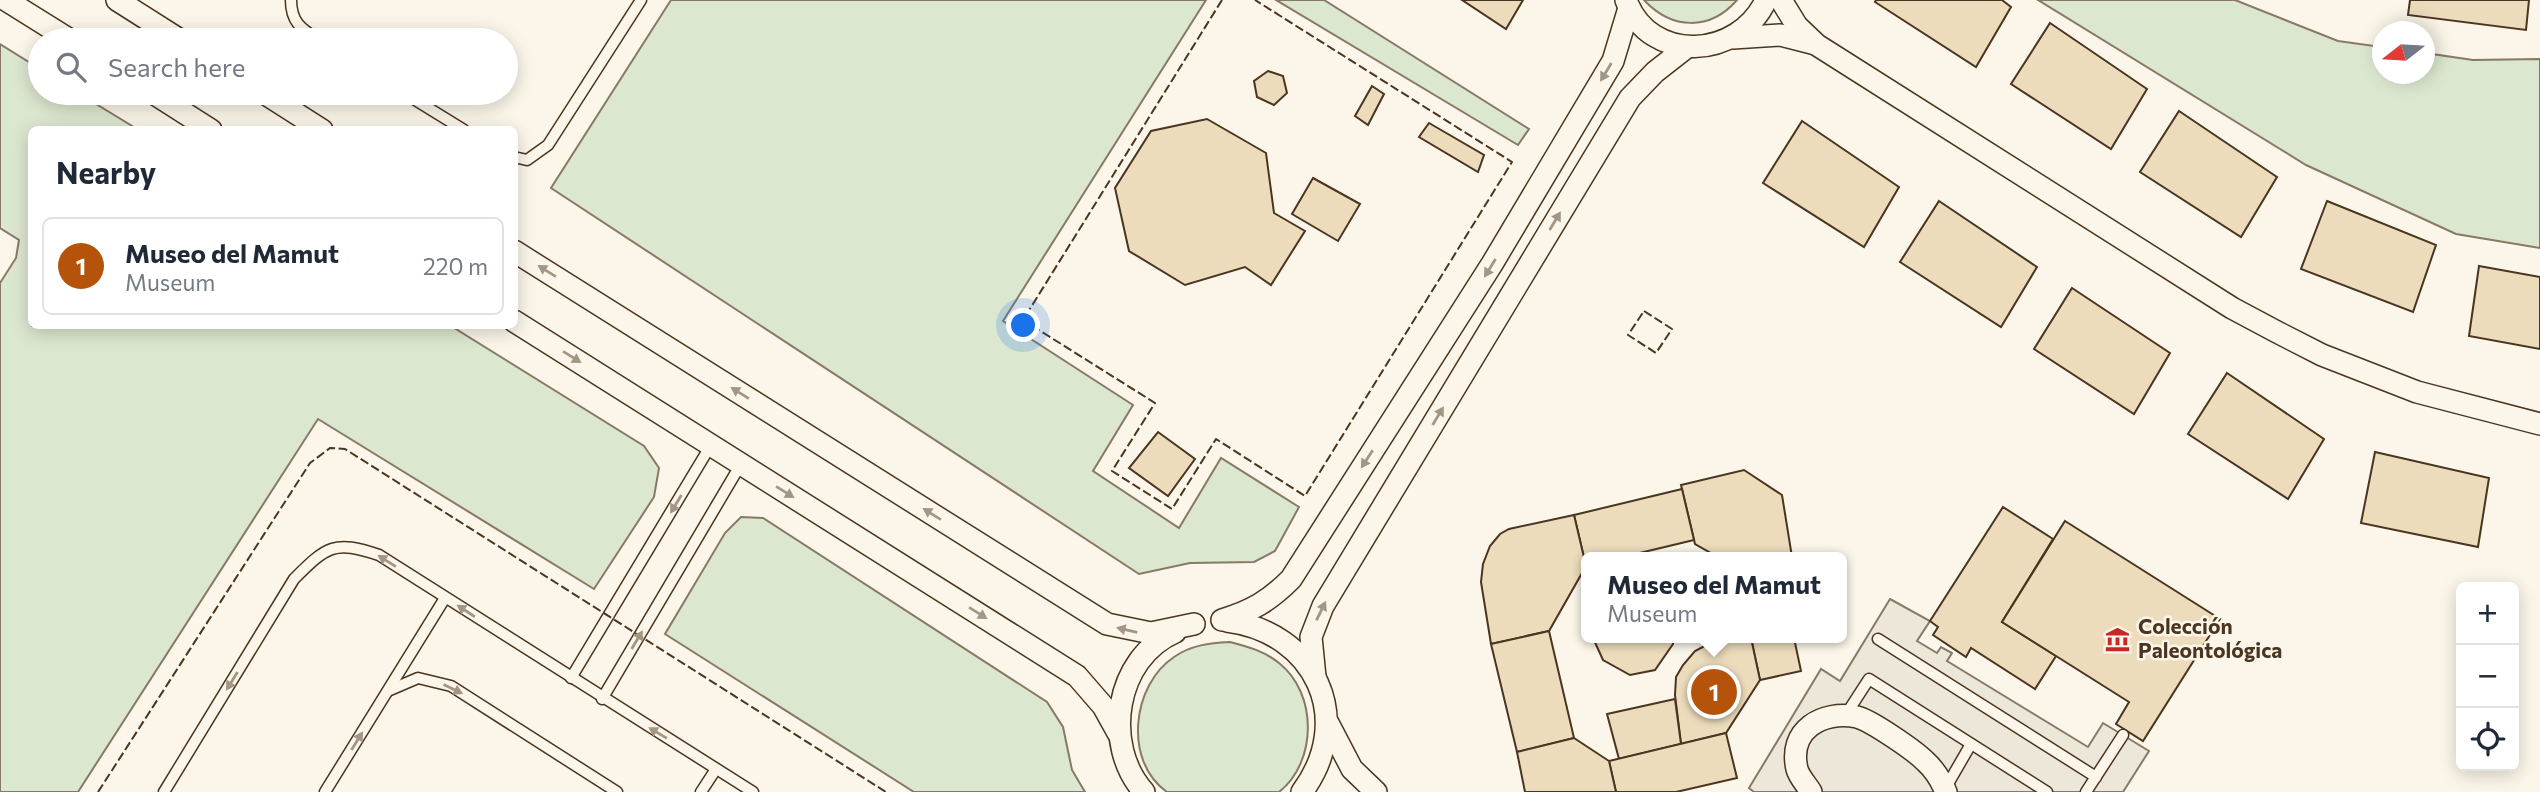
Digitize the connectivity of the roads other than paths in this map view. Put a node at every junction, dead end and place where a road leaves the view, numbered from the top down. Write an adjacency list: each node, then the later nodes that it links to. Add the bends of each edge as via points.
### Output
1 (6, 0): 8 (street)
2 (117, 0): 9 (street)
3 (291, 0): 10 (lane, via 291,16)
4 (641, 0): 20 (lane, via 548,145 527,160)
5 (1766, 0): 11 (street, via 1752,23)
6 (1782, 0): 12 (street, via 1797,26)
7 (1628, 4): 13 (street, via 1644,27); 27 (street, one-way to 27, via 1613,61 1499,252 1290,579 1267,602)
8 (51, 28)
9 (161, 28)
10 (300, 28)
11 (1733, 38): 12 (street, via 1780,35); 13 (street, via 1711,46)
12 (1817, 45): 23 (street, via 2277,332 2417,392)
13 (1687, 47): 30 (street, one-way to 13, via 1311,637 1322,606 1630,98)
14 (172, 105): 17 (street)
15 (284, 105): 18 (street)
16 (423, 105): 19 (lane)
17 (205, 126)
18 (316, 126)
19 (458, 126)
20 (518, 158)
21 (518, 254): 28 (street, one-way to 21, via 1151,633 1107,624)
22 (518, 324): 24 (street, one-way to 24)
23 (2540, 424)
24 (711, 445): 25 (street); 31 (lane, one-way to 31)
25 (741, 464): 33 (lane, one-way to 25); 36 (street, one-way to 36, via 1077,676 1103,706)
26 (445, 598): 31 (lane, one-way to 26); 32 (lane); 43 (lane, one-way to 43, via 379,555 347,544 317,555 295,579)
27 (1222, 620): 28 (street); 30 (street, via 1250,624 1276,635 1298,653)
28 (1194, 624): 36 (street, via 1168,635 1146,653 1130,677)
29 (1878, 639): 41 (lane)
30 (1315, 677): 34 (street)
31 (571, 678): 33 (lane)
32 (390, 690): 44 (lane, one-way to 32); 45 (lane, one-way to 45, via 418,678 451,686)
33 (602, 699): 40 (lane, one-way to 33)
34 (1325, 703): 50 (street, via 1323,753); 51 (street, via 1344,758)
35 (1845, 716): 38 (lane, via 1869,679); 42 (street, via 1860,717 1924,760); 52 (street, via 1817,720 1802,732 1796,751 1797,771)
36 (1118, 733): 39 (street)
37 (2123, 735): 41 (lane)
38 (1971, 744): 42 (lane); 53 (lane)
39 (1125, 760): 48 (street); 49 (street)
40 (716, 769): 46 (lane); 47 (lane)
41 (2095, 777): 54 (lane)
42 (1945, 790)
43 (164, 792)
44 (325, 792)
45 (617, 792)
46 (701, 792)
47 (753, 792)
48 (1135, 792)
49 (1144, 792)
50 (1302, 792)
51 (1376, 792)
52 (1811, 792)
53 (2047, 792)
54 (2086, 792)

